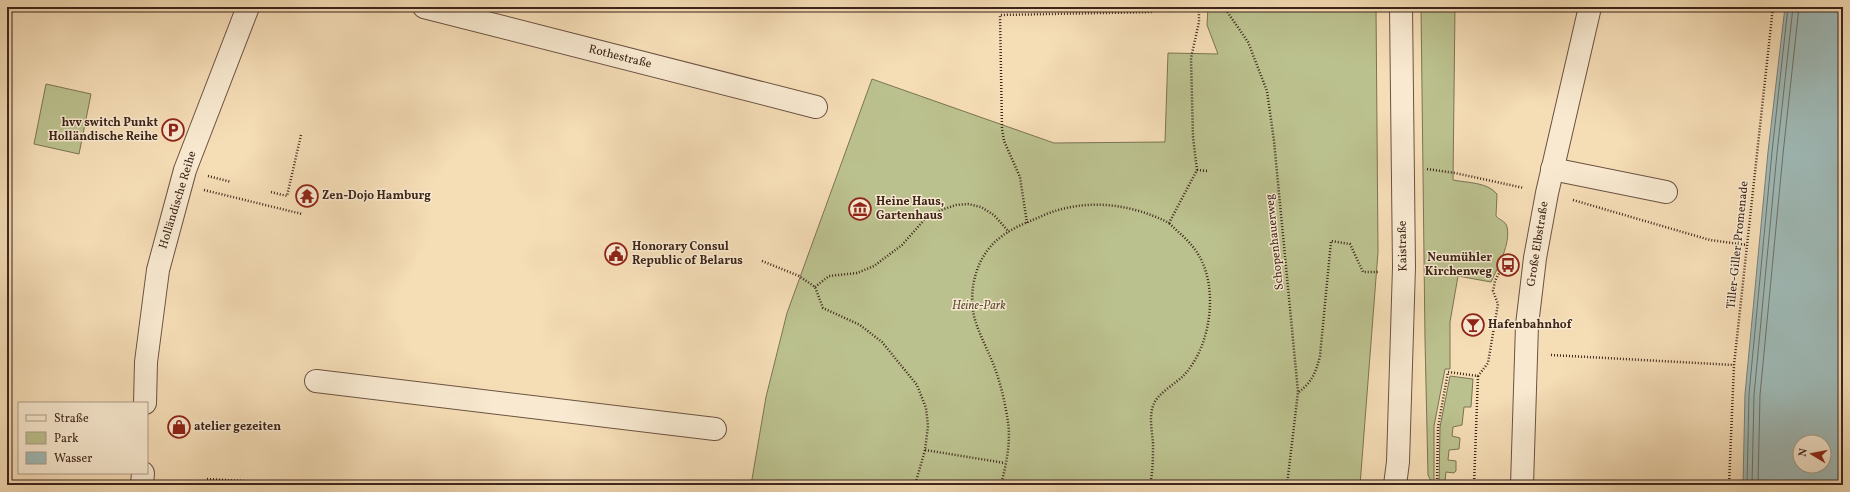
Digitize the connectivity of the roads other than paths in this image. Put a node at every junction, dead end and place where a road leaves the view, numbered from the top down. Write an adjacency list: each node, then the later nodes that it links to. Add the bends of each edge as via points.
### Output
1 (248, 7): 9 (street, Holländische Reihe, via 184,170 158,270 146,362)
2 (424, 7): 5 (street, Rothestraße)
3 (1400, 7): 13 (street, Kaistraße, via 1404,267 1398,462)
4 (1590, 7): 6 (street, Große Elbstraße)
5 (816, 107)
6 (1552, 168): 7 (street); 14 (street, Große Elbstraße, via 1534,258 1526,354)
7 (1666, 192)
8 (316, 381): 10 (street)
9 (145, 402)
10 (716, 429)
11 (143, 474): 12 (street)
12 (142, 485)
13 (1395, 485)
14 (1522, 485)

